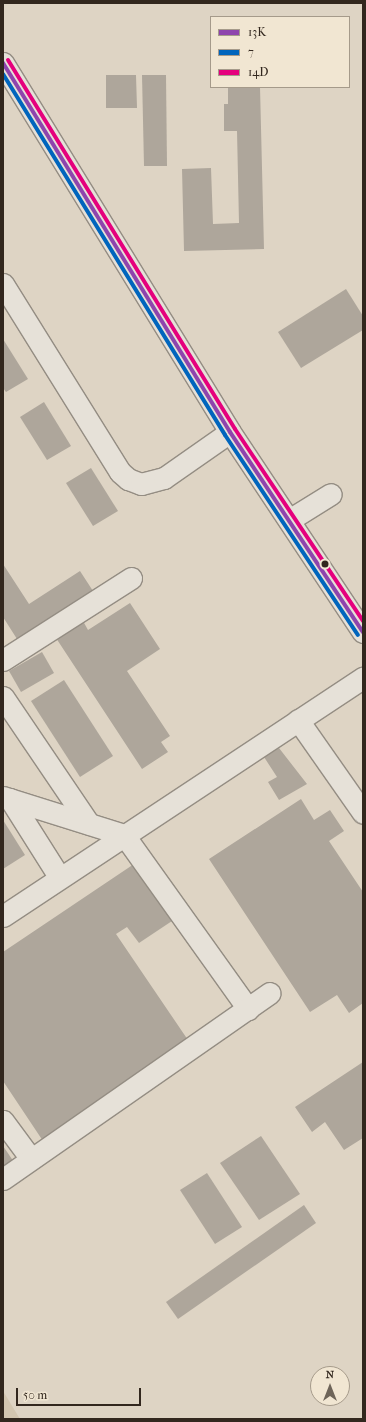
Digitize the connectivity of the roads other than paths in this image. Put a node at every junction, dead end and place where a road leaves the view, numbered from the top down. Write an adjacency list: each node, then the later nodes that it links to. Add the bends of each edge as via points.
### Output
1 (3, 63): 3 (street)
2 (3, 284): 3 (street, via 120,472 128,479 141,484 164,478)
3 (230, 432): 5 (street)
4 (331, 494): 5 (street)
5 (289, 520): 7 (street)
6 (131, 578): 8 (street)
7 (363, 632)
8 (3, 660)
9 (363, 678): 11 (street)
10 (3, 697): 12 (street)
11 (298, 720): 14 (street); 16 (street)
12 (10, 723): 15 (street)
13 (6, 798): 15 (street); 17 (street)
14 (363, 813)
15 (89, 824): 16 (street)
16 (124, 835): 17 (street); 20 (street)
17 (60, 878): 18 (street)
18 (3, 916)
19 (270, 993): 20 (street)
20 (248, 1009): 22 (street)
21 (5, 1127): 22 (street)
22 (31, 1159): 23 (street)
23 (3, 1179)

